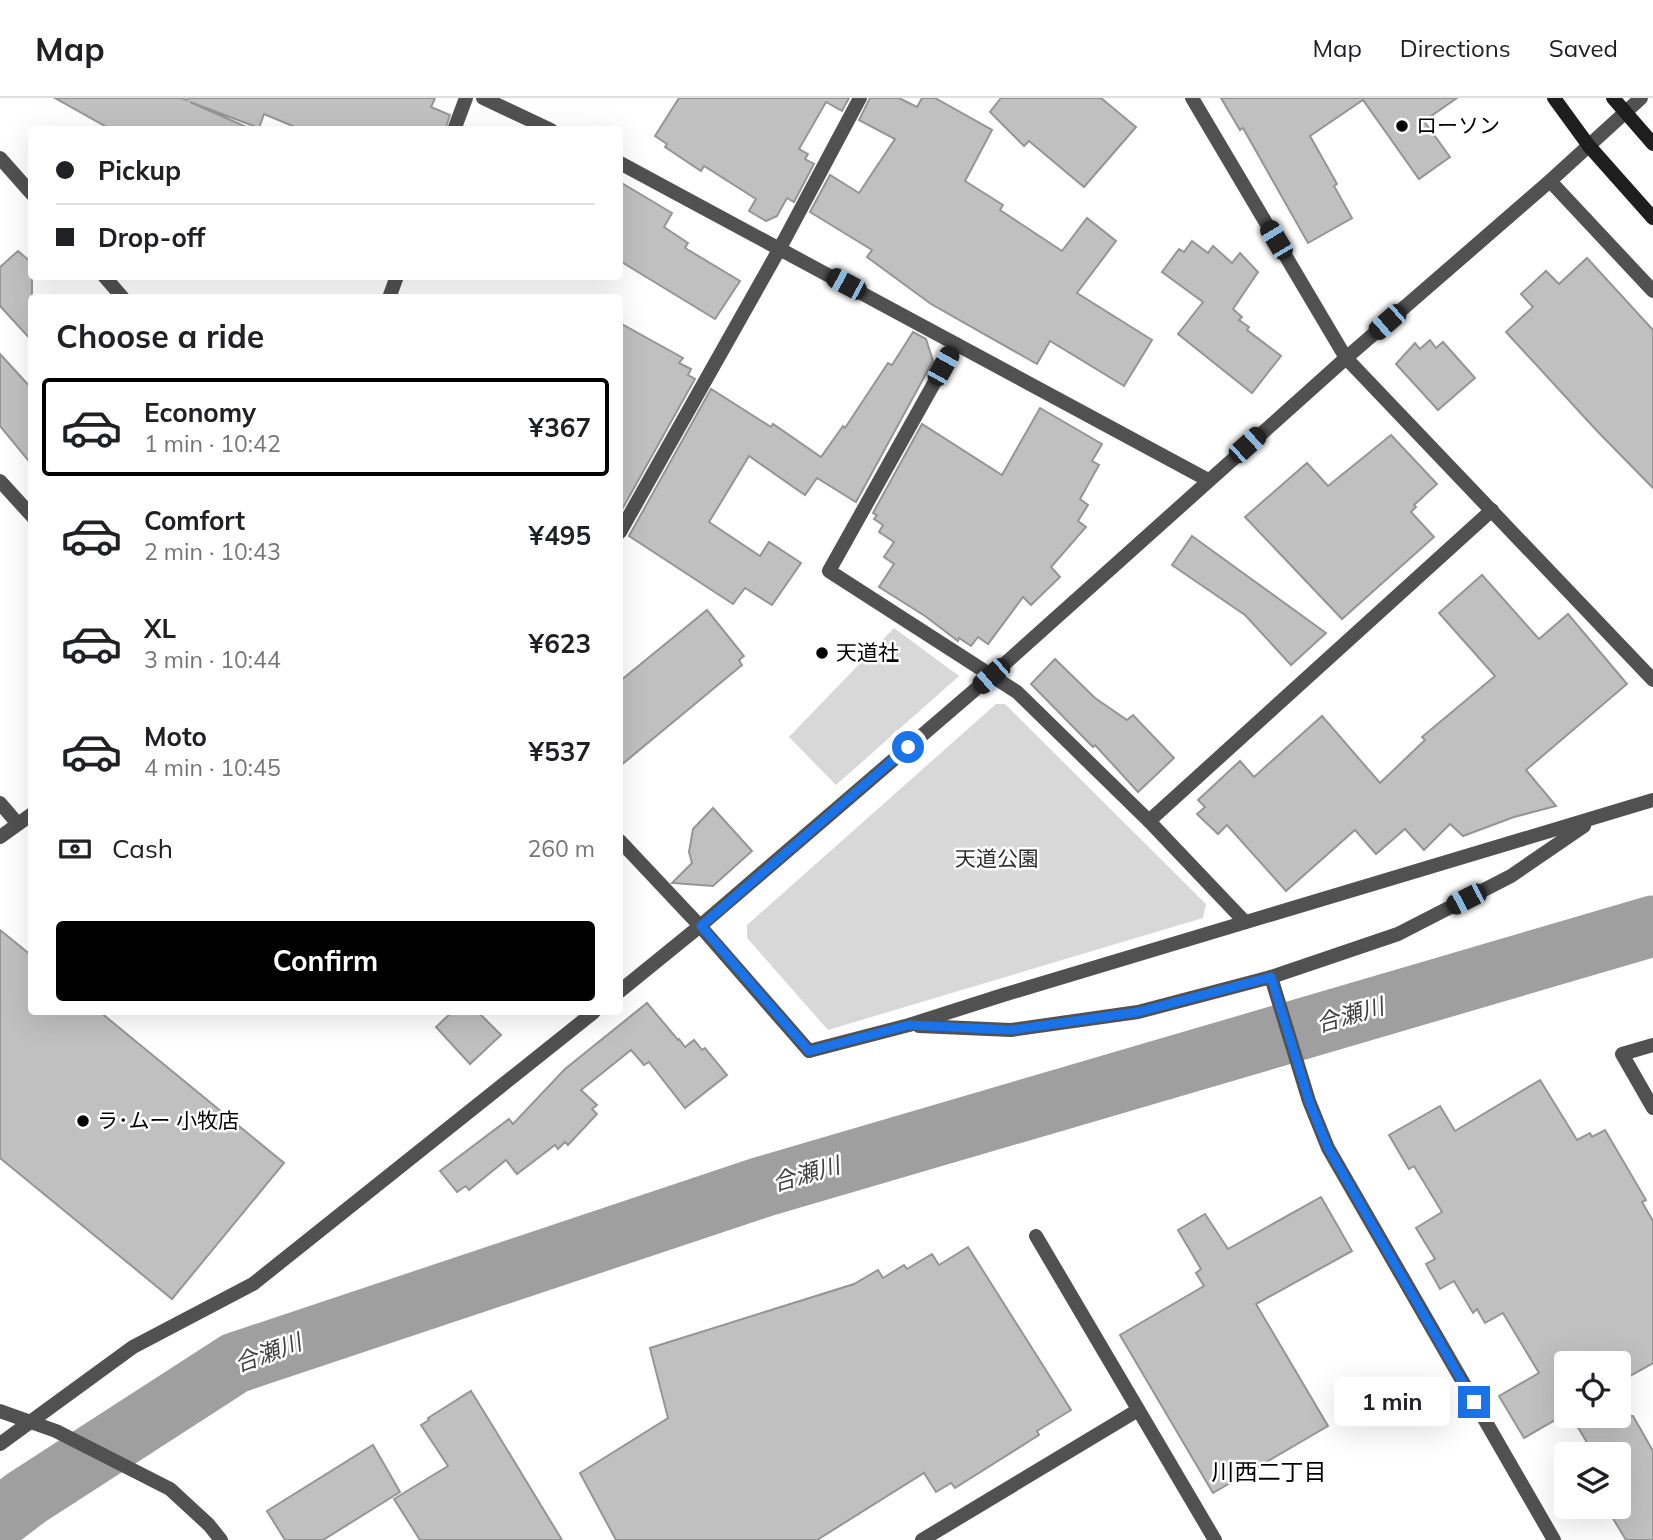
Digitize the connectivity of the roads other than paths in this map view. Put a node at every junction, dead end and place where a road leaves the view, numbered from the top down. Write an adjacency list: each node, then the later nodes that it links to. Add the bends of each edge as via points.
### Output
1 (466, 98): 9 (street)
2 (483, 98): 10 (street)
3 (860, 98): 18 (street)
4 (1192, 98): 23 (street)
5 (1554, 98): 12 (main road)
6 (1613, 98): 8 (main road)
7 (1640, 98): 8 (street)
8 (1625, 113): 11 (main road); 12 (street)
9 (456, 126)
10 (542, 126)
11 (1653, 144)
12 (1589, 146): 15 (street); 17 (main road)
13 (0, 158): 16 (street)
14 (623, 165): 18 (street)
15 (1550, 181): 20 (street); 23 (street)
16 (28, 190)
17 (1653, 218)
18 (780, 248): 22 (street); 28 (street)
19 (107, 280): 21 (street)
20 (1653, 291)
21 (120, 294)
22 (956, 344): 25 (street); 29 (street, via 829,571)
23 (1346, 358): 25 (street); 26 (street)
24 (0, 481): 27 (street)
25 (1208, 481): 29 (street)
26 (1492, 510): 30 (street); 35 (street)
27 (28, 512)
28 (623, 527)
29 (991, 676): 35 (street, via 1017,692); 40 (street)
30 (1653, 680)
31 (1653, 800): 34 (street)
32 (0, 803): 36 (street)
33 (28, 817): 36 (street)
34 (1597, 818): 39 (street); 41 (street, via 1511,876 1398,934)
35 (1149, 821): 39 (street)
36 (18, 824): 37 (street)
37 (0, 837)
38 (623, 844): 40 (street)
39 (1245, 922): 44 (street)
40 (701, 926): 42 (street); 44 (street, via 809,1051)
41 (1271, 977): 44 (street, via 1138,1012 1011,1030); 55 (street, via 1328,1148)
42 (623, 989)
43 (589, 1015): 50 (street, via 253,1284 133,1347)
44 (909, 1025)
45 (1653, 1045): 46 (street, via 1622,1054)
46 (1653, 1108)
47 (1036, 1236): 48 (street)
48 (1138, 1410): 53 (street); 54 (street)
49 (0, 1411): 50 (street)
50 (29, 1422): 51 (street); 52 (street, via 170,1489)
51 (0, 1444)
52 (221, 1540)
53 (922, 1540)
54 (1214, 1540)
55 (1554, 1540)

